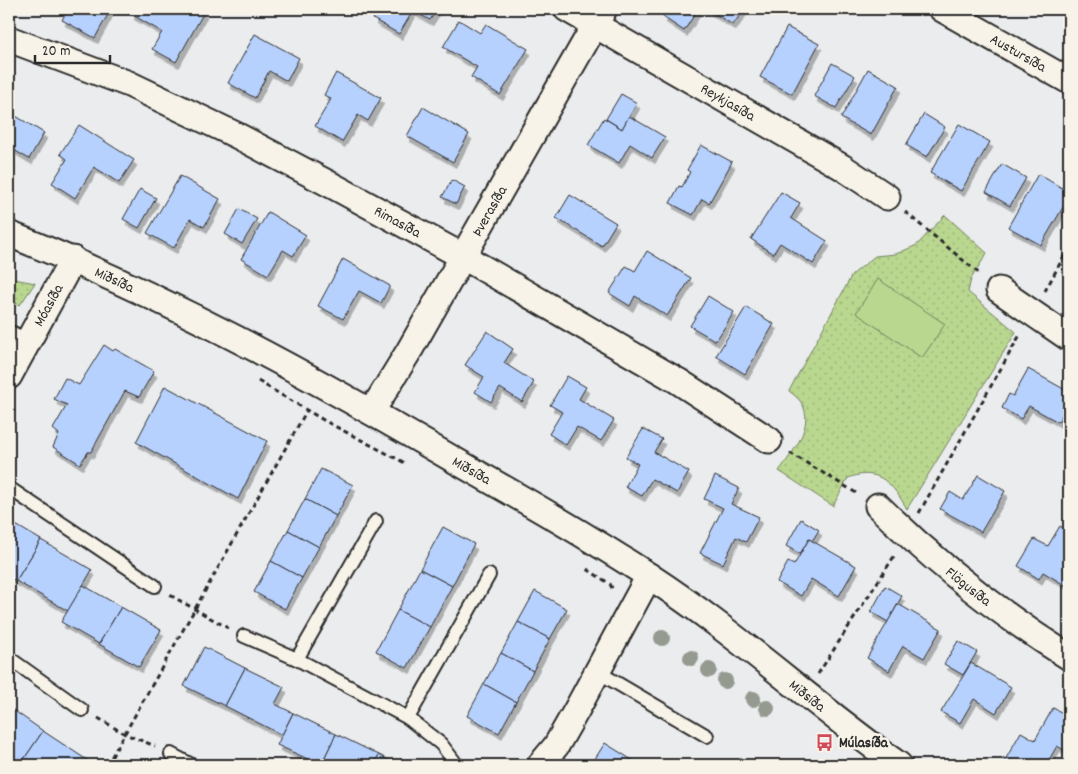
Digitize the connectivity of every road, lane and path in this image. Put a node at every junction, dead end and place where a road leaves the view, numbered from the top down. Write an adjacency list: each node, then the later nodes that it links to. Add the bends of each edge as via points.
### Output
1 (567, 9): 3 (street, Reykjasíða)
2 (942, 9): 5 (street, Austursíða)
3 (599, 16): 6 (street, Reykjasíða); 9 (street, Þverasíða)
4 (9, 39): 9 (street, Rimasíða, via 138,88 236,135)
5 (1067, 75)
6 (887, 197): 11 (path)
7 (9, 234): 10 (street, Miðsíða)
8 (1069, 247): 12 (path)
9 (462, 256): 18 (street, Þverasíða); 19 (street, Rimasíða, via 678,381)
10 (73, 259): 13 (street, Móasíða); 18 (street, Miðsíða, via 258,349)
11 (999, 290): 12 (street)
12 (1032, 312): 14 (street); 24 (path)
13 (19, 336): 15 (street, Móasíða)
14 (1069, 338)
15 (9, 376)
16 (250, 376): 17 (path)
17 (307, 410): 20 (path); 29 (path)
18 (372, 412): 27 (street, Miðsíða)
19 (769, 440): 22 (path)
20 (412, 467)
21 (9, 488): 28 (lane)
22 (878, 506): 24 (street, Flögusíða)
23 (376, 521): 34 (lane)
24 (907, 534): 32 (street, Flögusíða, via 945,568 1035,636); 36 (path)
25 (586, 569): 30 (path, via 610,584 615,592 614,600)
26 (488, 575): 38 (lane)
27 (649, 576): 30 (street); 36 (street, Miðsíða)
28 (155, 586): 29 (path)
29 (194, 610): 31 (path); 39 (path)
30 (631, 611): 35 (street)
31 (244, 636): 34 (lane)
32 (1069, 657)
33 (9, 658): 37 (lane)
34 (297, 659): 38 (lane)
35 (598, 672): 40 (lane); 45 (street, via 556,746)
36 (805, 694): 46 (street, Miðsíða)
37 (82, 710): 39 (path)
38 (408, 718): 44 (lane, via 441,744)
39 (126, 734): 41 (path); 42 (path)
40 (707, 736)
41 (172, 754): 43 (lane)
42 (106, 765)
43 (192, 765)
44 (457, 765)
45 (540, 765)
46 (899, 765)

